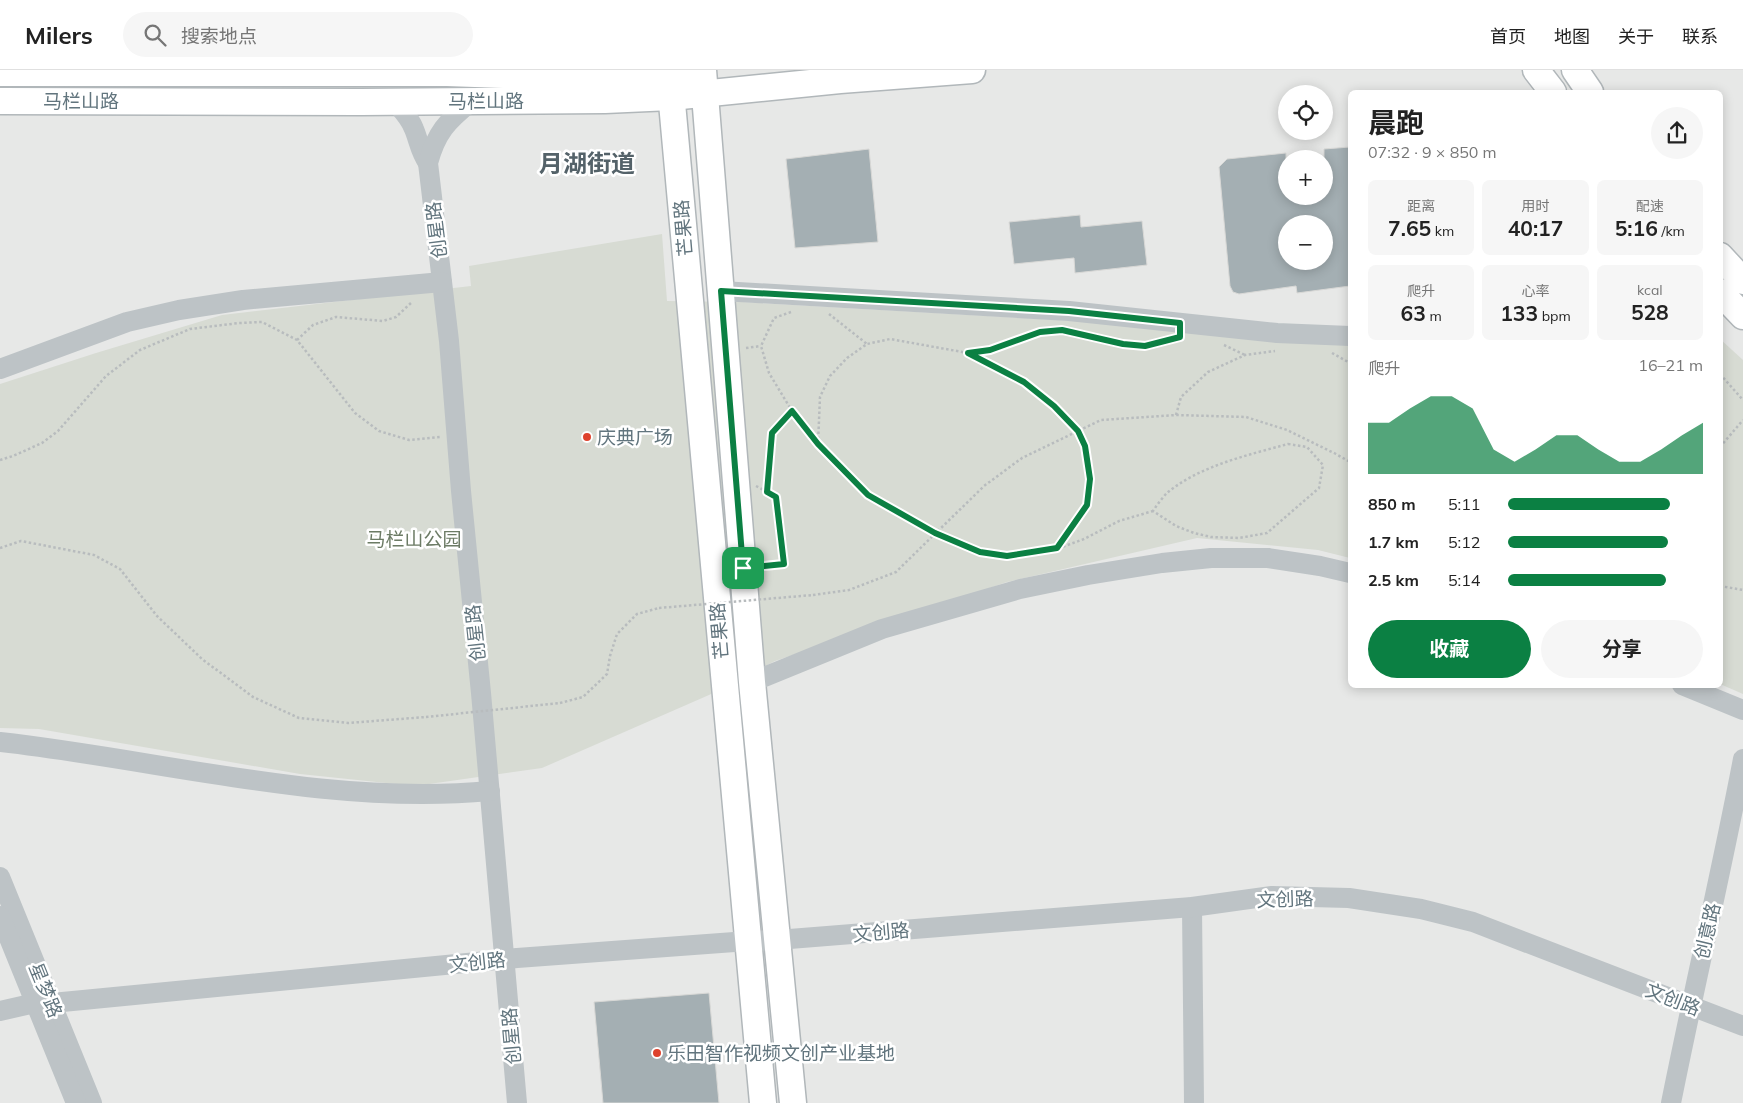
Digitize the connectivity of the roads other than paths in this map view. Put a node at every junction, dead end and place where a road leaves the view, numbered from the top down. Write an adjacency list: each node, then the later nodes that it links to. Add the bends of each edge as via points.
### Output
1 (972, 70): 7 (main road, 马栏山路, via 840,80)
2 (1536, 70): 9 (main road)
3 (1575, 70): 10 (main road)
4 (356, 72): 5 (main road, 马栏山路); 6 (main road, 马栏山路)
5 (444, 72): 8 (main road, 马栏山路)
6 (0, 73)
7 (703, 78): 8 (main road, 马栏山路); 18 (main road, 芒果路)
8 (670, 80): 13 (main road, 马栏山路, via 605,100); 34 (main road, 芒果路)
9 (1551, 90)
10 (1589, 90)
11 (0, 101): 12 (main road, 马栏山路)
12 (395, 102): 13 (main road, 马栏山路); 14 (street, via 414,127)
13 (471, 102): 14 (street, via 444,127)
14 (428, 163): 17 (street, 创星路)
15 (1723, 259): 16 (main road)
16 (1743, 281)
17 (442, 282): 22 (street, via 243,300 179,310 127,322); 29 (street, 创星路)
18 (721, 291): 21 (street, via 1069,311 1277,333); 24 (main road, 芒果路)
19 (1723, 295): 20 (main road)
20 (1743, 316)
21 (1348, 336)
22 (0, 369)
23 (1348, 573): 24 (street, via 1268,558 1211,558 1088,575 1020,589 882,629)
24 (752, 682): 33 (main road, 芒果路)
25 (1689, 688): 26 (street)
26 (1743, 710)
27 (0, 742): 29 (street, via 311,787 447,795)
28 (1743, 759): 37 (street, 创意路)
29 (490, 791): 35 (street, 创星路)
30 (0, 877): 36 (street, 星梦路)
31 (1192, 907): 33 (street, 文创路); 37 (street, 文创路, via 1272,896 1349,898 1421,909 1473,922); 45 (street)
32 (0, 916): 36 (street, 星梦路)
33 (777, 940): 34 (street, 文创路); 44 (main road, 芒果路)
34 (748, 941): 35 (street, 文创路); 43 (main road, 芒果路)
35 (504, 959): 36 (street, 文创路); 42 (street, 创星路)
36 (43, 1003): 38 (street, 文创路); 40 (street, 星梦路); 41 (street, 星梦路)
37 (1690, 1005): 39 (street, 文创路); 46 (street, 创意路)
38 (0, 1011)
39 (1743, 1026)
40 (76, 1103)
41 (92, 1103)
42 (517, 1103)
43 (764, 1103)
44 (793, 1103)
45 (1194, 1103)
46 (1671, 1103)

